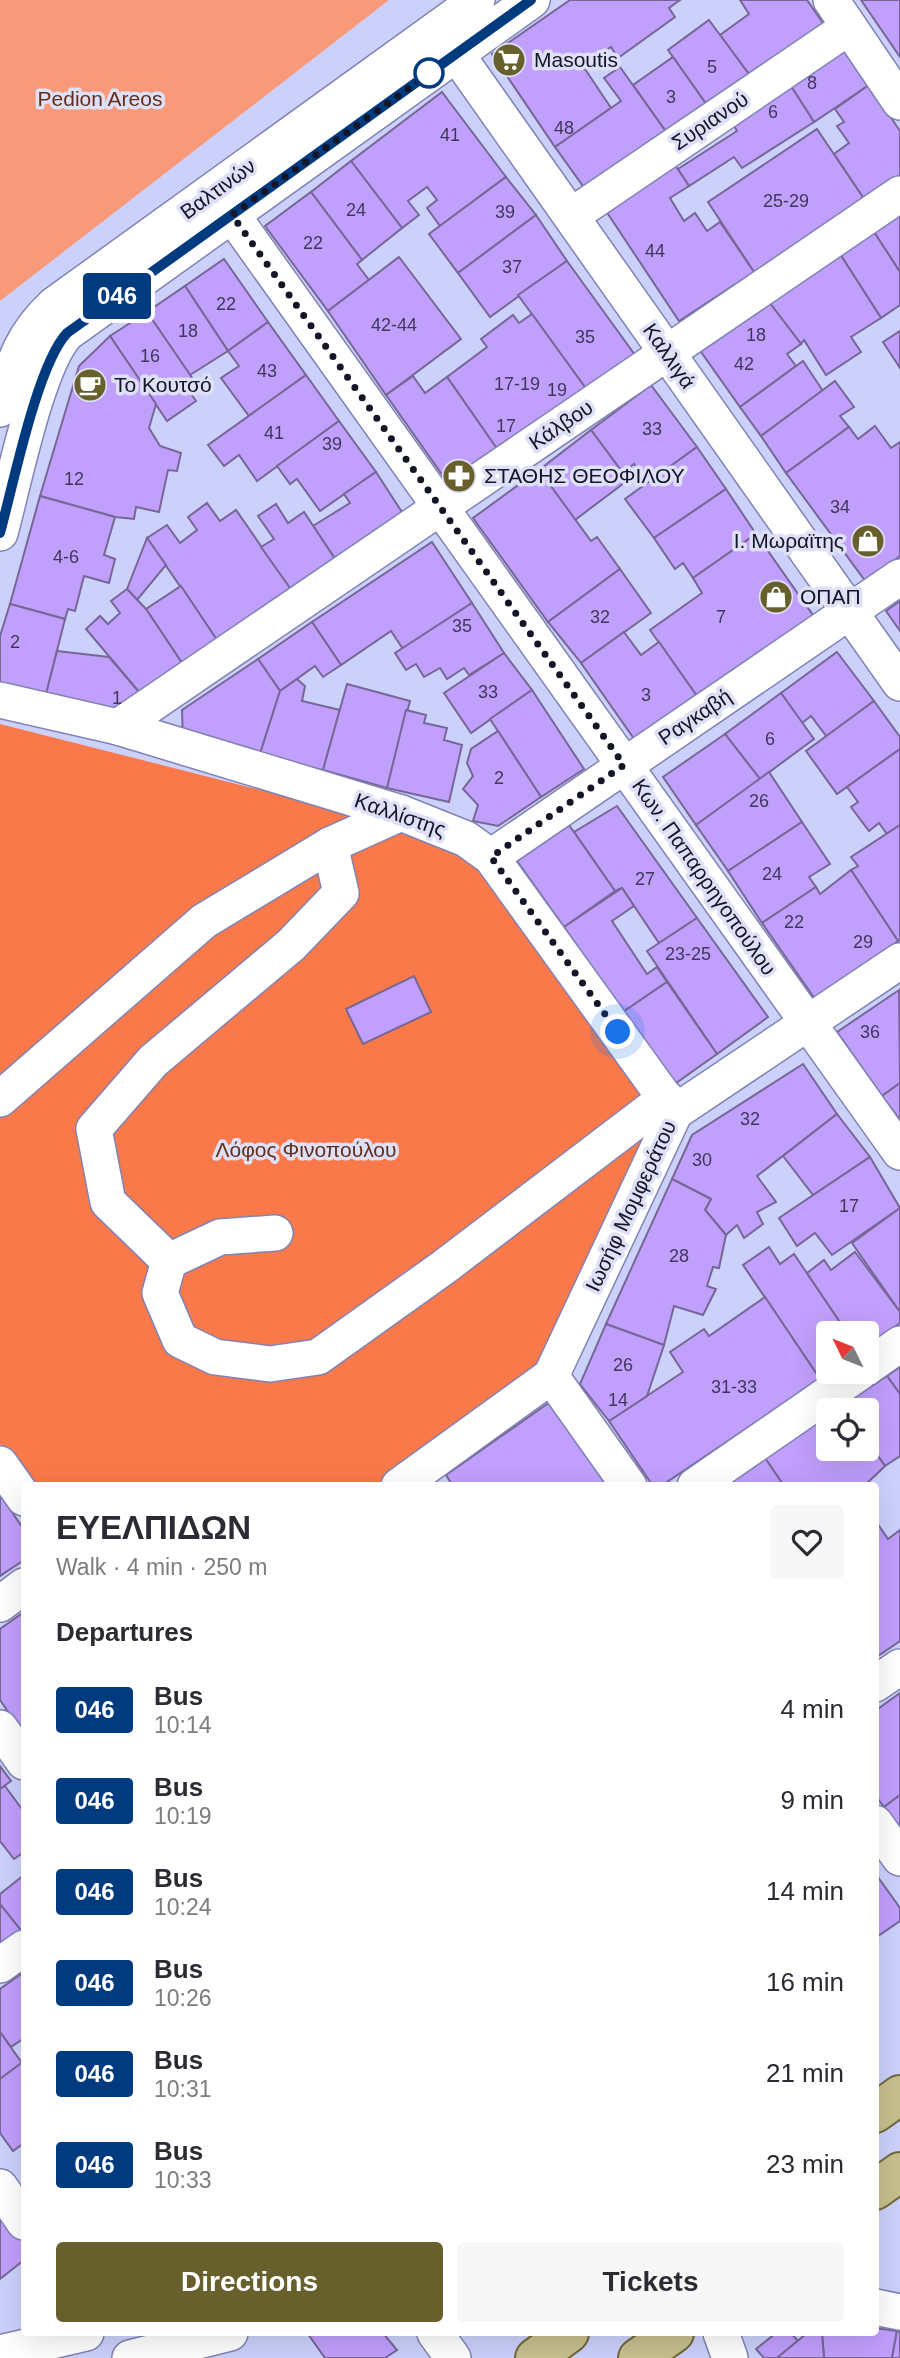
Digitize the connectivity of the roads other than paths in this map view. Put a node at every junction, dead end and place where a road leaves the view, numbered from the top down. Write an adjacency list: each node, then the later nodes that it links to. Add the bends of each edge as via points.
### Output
1 (477, 0): 4 (street, Βαλτινών)
2 (531, 0): 4 (street, Βαλτινών)
3 (840, 13): 5 (street); 8 (street, Συριανού)
4 (447, 41): 7 (street, Βαλτινών); 8 (street, Καλλιγά)
5 (900, 102)
6 (900, 194): 9 (street, Κάλβου)
7 (223, 203): 10 (street, Βαλτινών, via 54,305 37,320 15,359); 11 (street, Κων. Παπαρρηγοπούλου); 12 (street, Βαλτινών, via 58,342 44,374)
8 (571, 216): 9 (street, Καλλιγά)
9 (667, 353): 11 (street, Κάλβου); 14 (street, Καλλιγά)
10 (0, 409)
11 (440, 507): 17 (street, Κάλβου); 18 (street, Κων. Παπαρρηγοπούλου)
12 (0, 533)
13 (900, 577): 14 (street, Ραγκαβή)
14 (849, 612): 15 (street, Καλλιγά); 18 (street, Ραγκαβή)
15 (900, 683)
16 (0, 701): 17 (street, Καλλίστης)
17 (118, 727): 19 (street, Καλλίστης)
18 (624, 765): 21 (street, Ραγκαβή); 23 (street, Κων. Παπαρρηγοπούλου)
19 (401, 813): 20 (street); 21 (street, Καλλίστης, via 466,839)
20 (330, 845): 24 (street, via 204,921); 28 (street, via 341,893 291,945 152,1061 94,1129 108,1202)
21 (491, 857): 25 (street, Καλλίστης)
22 (900, 961): 23 (street, Ιωσήφ Μομφεράτου)
23 (808, 1023): 25 (street, Ιωσήφ Μομφεράτου); 26 (street, Κων. Παπαρρηγοπούλου)
24 (0, 1099)
25 (671, 1105): 28 (street, via 318,1357 270,1364 215,1357 180,1340 160,1293); 31 (street, Ιωσήφ Μομφεράτου)
26 (900, 1152)
27 (275, 1233): 28 (street, via 220,1237)
28 (169, 1261)
29 (900, 1344): 30 (street)
30 (879, 1359)
31 (551, 1376): 34 (street, Ιωσήφ Μομφεράτου); 35 (street)
32 (843, 1384): 36 (street)
33 (0, 1464): 37 (street)
34 (405, 1482)
35 (626, 1482)
36 (701, 1482)
37 (21, 1494)
38 (21, 1588): 39 (street)
39 (0, 1604)
40 (900, 1667): 41 (street)
41 (879, 1681)
42 (0, 1728): 43 (street)
43 (21, 1758)
44 (879, 1829): 45 (street)
45 (900, 1858)
46 (21, 1950): 47 (street)
47 (0, 1965)
48 (900, 2095): 49 (main road)
49 (879, 2110)
50 (900, 2172): 52 (main road)
51 (0, 2187): 53 (street)
52 (879, 2187)
53 (21, 2218)
54 (879, 2308): 55 (street)
55 (900, 2312)
56 (73, 2336): 63 (street)
57 (104, 2336): 64 (street)
58 (218, 2336): 65 (street)
59 (437, 2336): 66 (street)
60 (565, 2336): 67 (main road)
61 (670, 2336): 68 (main road)
62 (722, 2336): 69 (street)
63 (0, 2353)
64 (120, 2358)
65 (130, 2358)
66 (453, 2358)
67 (535, 2358)
68 (638, 2358)
69 (730, 2358)

